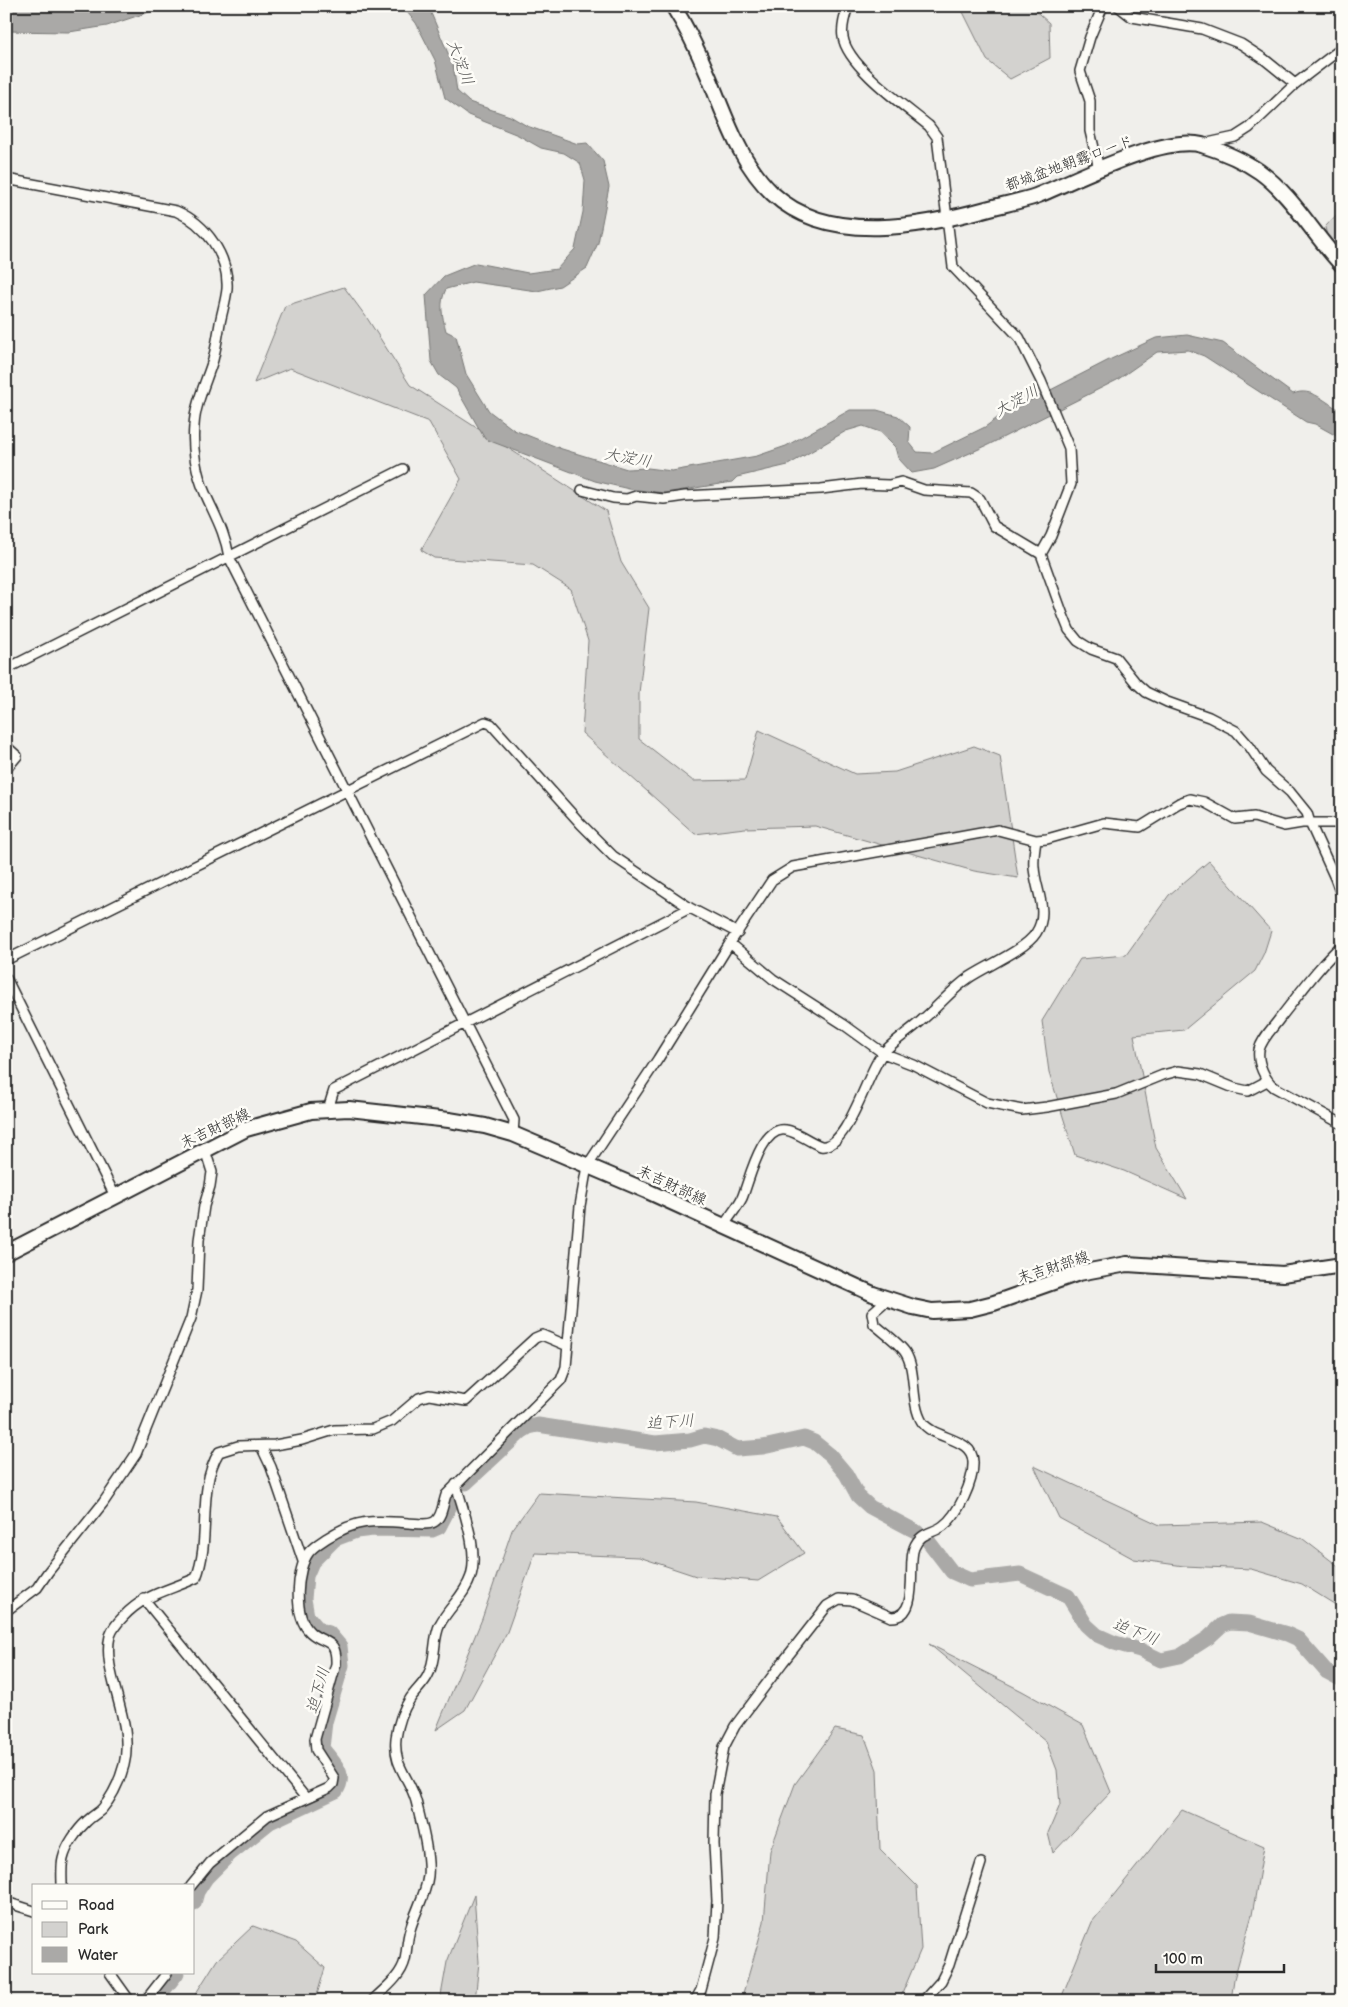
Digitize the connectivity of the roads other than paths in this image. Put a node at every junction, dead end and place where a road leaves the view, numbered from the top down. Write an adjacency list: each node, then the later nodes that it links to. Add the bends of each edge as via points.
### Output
1 (673, 6): 10 (main road, 都城盆地朝霧ロード, via 694,42 739,148 775,196 811,218 838,225 890,227)
2 (848, 6): 10 (street, via 842,36 860,68 929,126 937,137)
3 (1103, 6): 8 (street, via 1080,72 1090,101 1090,131)
4 (1118, 6): 6 (street, via 1132,17 1202,30 1241,44)
5 (1342, 48): 6 (street)
6 (1295, 84): 7 (street, via 1235,138)
7 (1200, 144): 8 (main road, 都城盆地朝霧ロード, via 1150,150); 11 (main road, 都城盆地朝霧ロード, via 1261,173)
8 (1099, 170): 10 (main road, 都城盆地朝霧ロード, via 1033,197)
9 (6, 179): 15 (street, via 176,212 201,229 219,250 227,289 214,357 194,426 195,464 204,492 226,537)
10 (947, 220): 14 (street, via 953,267 1019,337 1068,448 1071,484)
11 (1342, 265)
12 (402, 469): 15 (street)
13 (582, 490): 14 (street, via 613,498 664,499 901,482 924,490 971,493 980,498 994,526)
14 (1041, 554): 20 (street, via 1069,630 1078,641 1116,658 1146,692 1236,731 1266,771 1296,799)
15 (229, 557): 16 (street); 19 (street)
16 (6, 669)
17 (6, 746): 18 (street, via 17,756)
18 (6, 769)
19 (346, 790): 24 (street, via 485,722 491,724 613,856); 28 (street); 30 (street)
20 (1310, 823): 21 (street); 22 (street, via 1284,826 1254,818 1235,819 1204,802 1190,800 1178,803 1140,827 1104,823); 23 (street)
21 (1342, 823)
22 (1036, 840): 25 (street, via 998,830 793,868 772,880); 31 (street, via 1034,868 1043,919 1036,934 952,990 924,1019)
23 (1342, 897)
24 (690, 908): 25 (street); 30 (street)
25 (738, 934): 26 (street)
26 (730, 943): 31 (street, via 773,979); 37 (street)
27 (1342, 945): 32 (street, via 1324,962 1269,1031 1259,1050)
28 (6, 960)
29 (6, 978): 38 (street)
30 (464, 1024): 33 (street, via 334,1090); 35 (street, via 514,1120)
31 (883, 1053): 32 (street, via 914,1065 987,1103 1022,1110 1116,1094 1178,1071 1200,1074 1248,1091); 39 (street, via 834,1142 821,1146 786,1130 774,1133 768,1139 755,1160 741,1200)
32 (1267, 1081): 34 (street, via 1274,1088)
33 (328, 1109): 35 (main road, 末吉財部線, via 449,1120); 36 (main road, 末吉財部線, via 246,1129)
34 (1342, 1124)
35 (513, 1134): 37 (main road, 末吉財部線)
36 (205, 1150): 38 (main road, 末吉財部線); 48 (street, via 212,1172 199,1240 197,1290 191,1318 139,1447 127,1470 37,1588)
37 (587, 1166): 39 (main road, 末吉財部線); 43 (street, via 580,1206)
38 (114, 1196): 40 (main road, 末吉財部線)
39 (723, 1227): 42 (main road, 末吉財部線)
40 (6, 1253)
41 (1342, 1265): 42 (main road, 末吉財部線, via 1276,1274 1127,1264 1079,1273 970,1308 932,1311)
42 (888, 1299): 60 (street, via 872,1312 874,1324 905,1352 916,1410 922,1422 970,1451 974,1463 968,1485 961,1505 947,1523 929,1532 915,1545 911,1598 903,1612 895,1618 846,1599 838,1599 827,1606 746,1712 724,1747 715,1794 715,1938)
43 (568, 1346): 44 (street, via 542,1335 534,1338 466,1402 429,1395 419,1398 392,1421 373,1429 334,1430 302,1440); 45 (street, via 562,1380)
44 (262, 1446): 46 (street); 47 (street, via 238,1446 219,1452 209,1477 203,1556 196,1578)
45 (456, 1484): 46 (street, via 446,1495 440,1517 434,1523 379,1521 343,1527 316,1545); 59 (street, via 473,1552 471,1576 441,1623 431,1669 400,1719 396,1738 398,1762 411,1785 416,1803 428,1876 409,1931 404,1962 395,1979)
46 (304, 1561): 49 (street, via 298,1582 302,1619 310,1632 327,1640 336,1654 315,1739 316,1750 334,1778 329,1788)
47 (144, 1599): 49 (street); 51 (street, via 133,1606 110,1636 110,1657 124,1727 125,1764 109,1799 76,1833 63,1859)
48 (6, 1611)
49 (305, 1797): 52 (street, via 267,1816 210,1863)
50 (981, 1863): 61 (street, via 949,1966)
51 (62, 1884)
52 (193, 1884)
53 (6, 1902): 54 (street)
54 (32, 1910)
55 (111, 1974): 57 (street)
56 (166, 1974): 58 (street)
57 (130, 2001)
58 (145, 2001)
59 (372, 2001)
60 (695, 2001)
61 (923, 2001)

